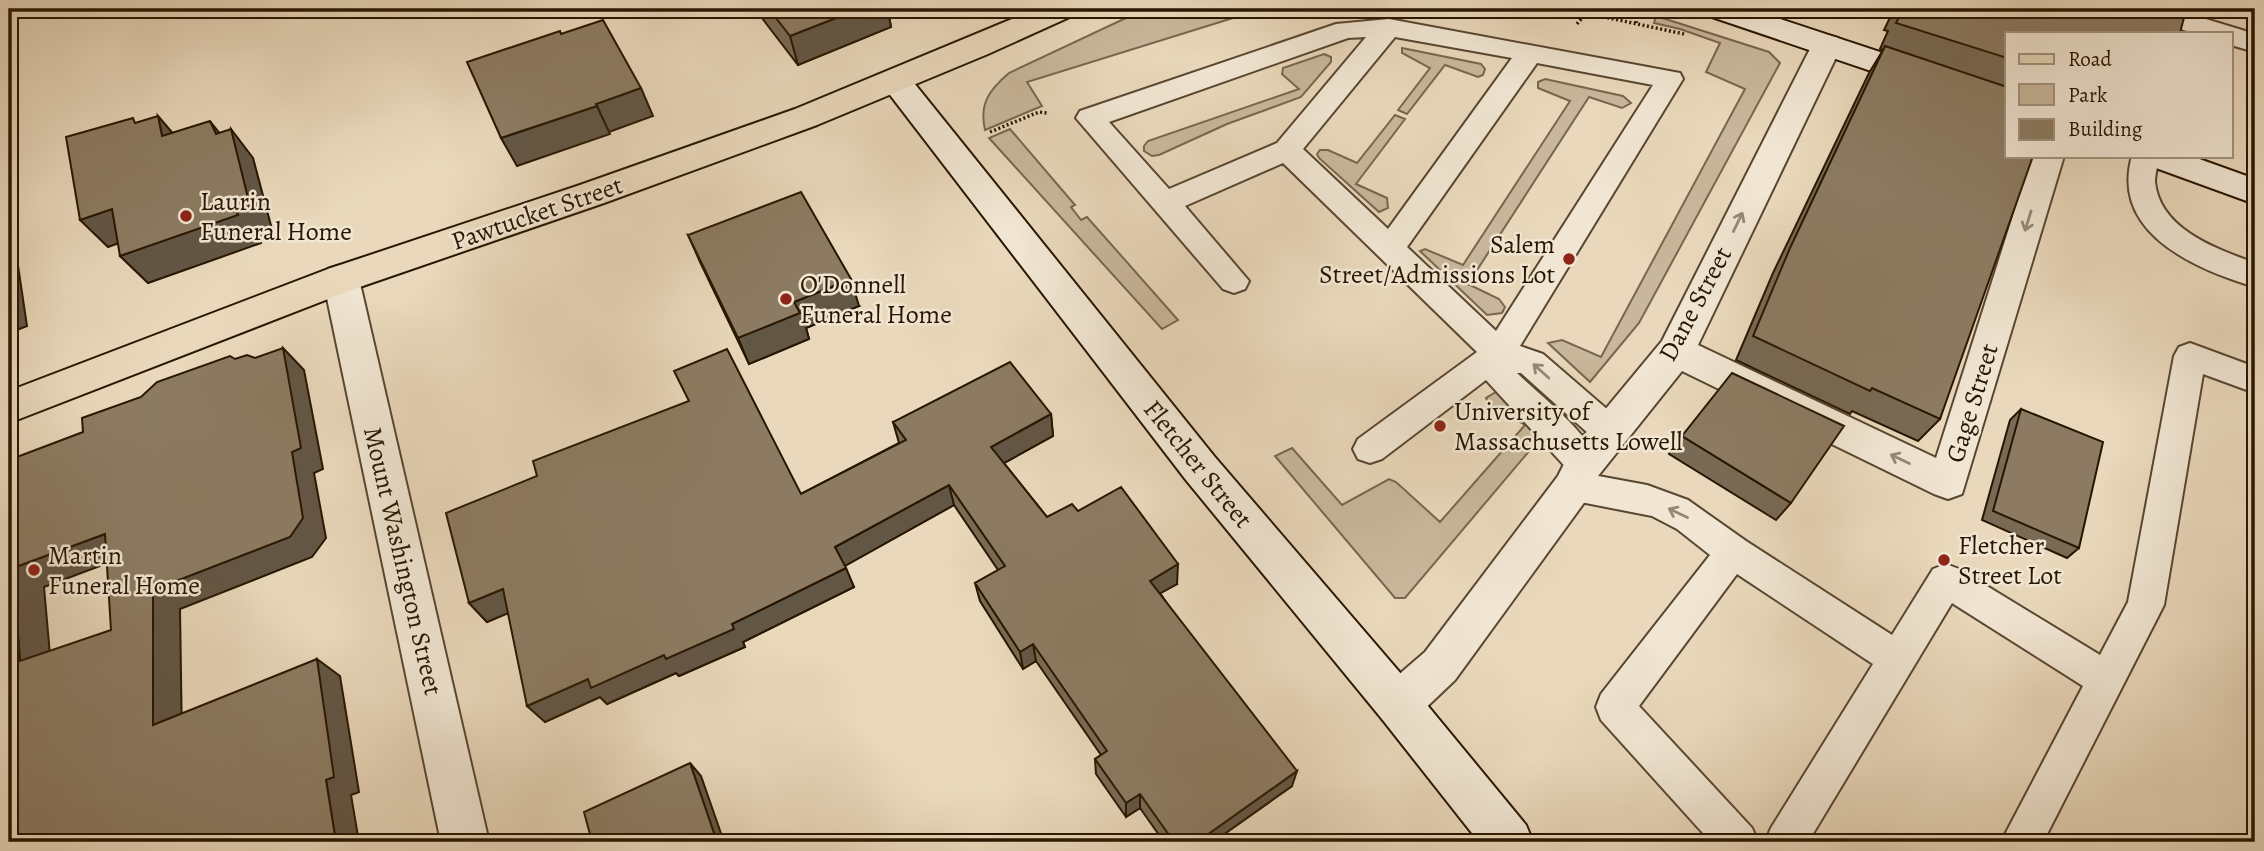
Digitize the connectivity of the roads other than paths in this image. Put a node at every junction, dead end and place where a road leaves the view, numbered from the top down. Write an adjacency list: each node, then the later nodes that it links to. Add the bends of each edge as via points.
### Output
1 (1061, 9): 10 (main road, Pawtucket Street)
2 (1720, 9): 8 (street)
3 (2185, 9): 5 (lane, via 2182,20)
4 (1389, 27): 9 (lane); 12 (lane); 17 (lane, via 1345,30 1090,118)
5 (2220, 32)
6 (2232, 36): 7 (lane)
7 (2255, 43)
8 (1827, 45): 11 (street); 22 (street, Dane Street, one-way to 8)
9 (1530, 53): 18 (lane); 23 (lane, via 1670,79)
10 (895, 80): 20 (main road, Pawtucket Street, via 592,194); 32 (street, Fletcher Street, via 1200,468)
11 (2005, 105)
12 (1287, 150): 17 (lane); 18 (lane)
13 (2047, 158): 22 (street, Gage Street, one-way to 22, via 1948,482)
14 (2146, 158): 19 (lane, via 2140,182 2147,206 2166,230 2196,253)
15 (2162, 158): 16 (street)
16 (2255, 192)
17 (1164, 203): 21 (lane)
18 (1390, 248): 23 (lane)
19 (2255, 275)
20 (341, 279): 25 (main road, Pawtucket Street); 33 (street, Mount Washington Street)
21 (1234, 281)
22 (1676, 351): 26 (street, Dane Street)
23 (1499, 353): 26 (lane, one-way to 23, via 1532,363); 27 (lane); 28 (lane, via 1501,378 1555,430)
24 (2255, 380): 31 (lane, via 2190,356 2146,605)
25 (9, 407)
26 (1611, 433): 28 (street, Dane Street)
27 (1370, 449)
28 (1578, 476): 29 (lane, one-way to 28, via 1687,517); 32 (street, Dane Street, via 1440,666)
29 (1733, 552): 30 (lane); 35 (lane, via 1615,707)
30 (1897, 659): 31 (lane, via 1946,580); 36 (lane)
31 (2107, 680): 37 (lane)
32 (1398, 704): 34 (street, Fletcher Street)
33 (465, 842)
34 (1509, 842)
35 (1738, 842)
36 (1785, 842)
37 (2022, 842)

